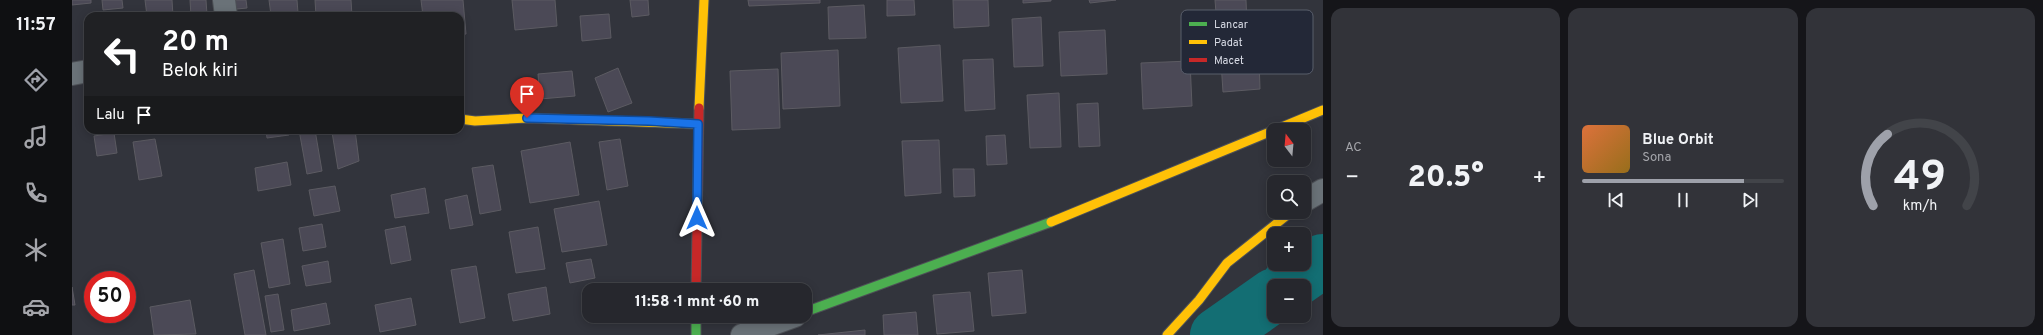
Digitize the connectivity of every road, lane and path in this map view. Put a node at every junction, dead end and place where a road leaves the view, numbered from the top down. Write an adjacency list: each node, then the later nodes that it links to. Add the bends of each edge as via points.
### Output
1 (224, 0): 3 (street)
2 (704, 0): 8 (street)
3 (226, 12)
4 (84, 72): 5 (street)
5 (72, 74)
6 (1323, 110): 13 (street, via 1036,228)
7 (464, 120): 8 (street, via 527,118)
8 (698, 124): 12 (street)
9 (1323, 190): 10 (street)
10 (1311, 197)
11 (1282, 219): 18 (street, via 1227,263 1199,300)
12 (696, 283)
13 (812, 309)
14 (696, 323): 16 (street)
15 (775, 323): 17 (street)
16 (696, 335)
17 (742, 335)
18 (1167, 335)

